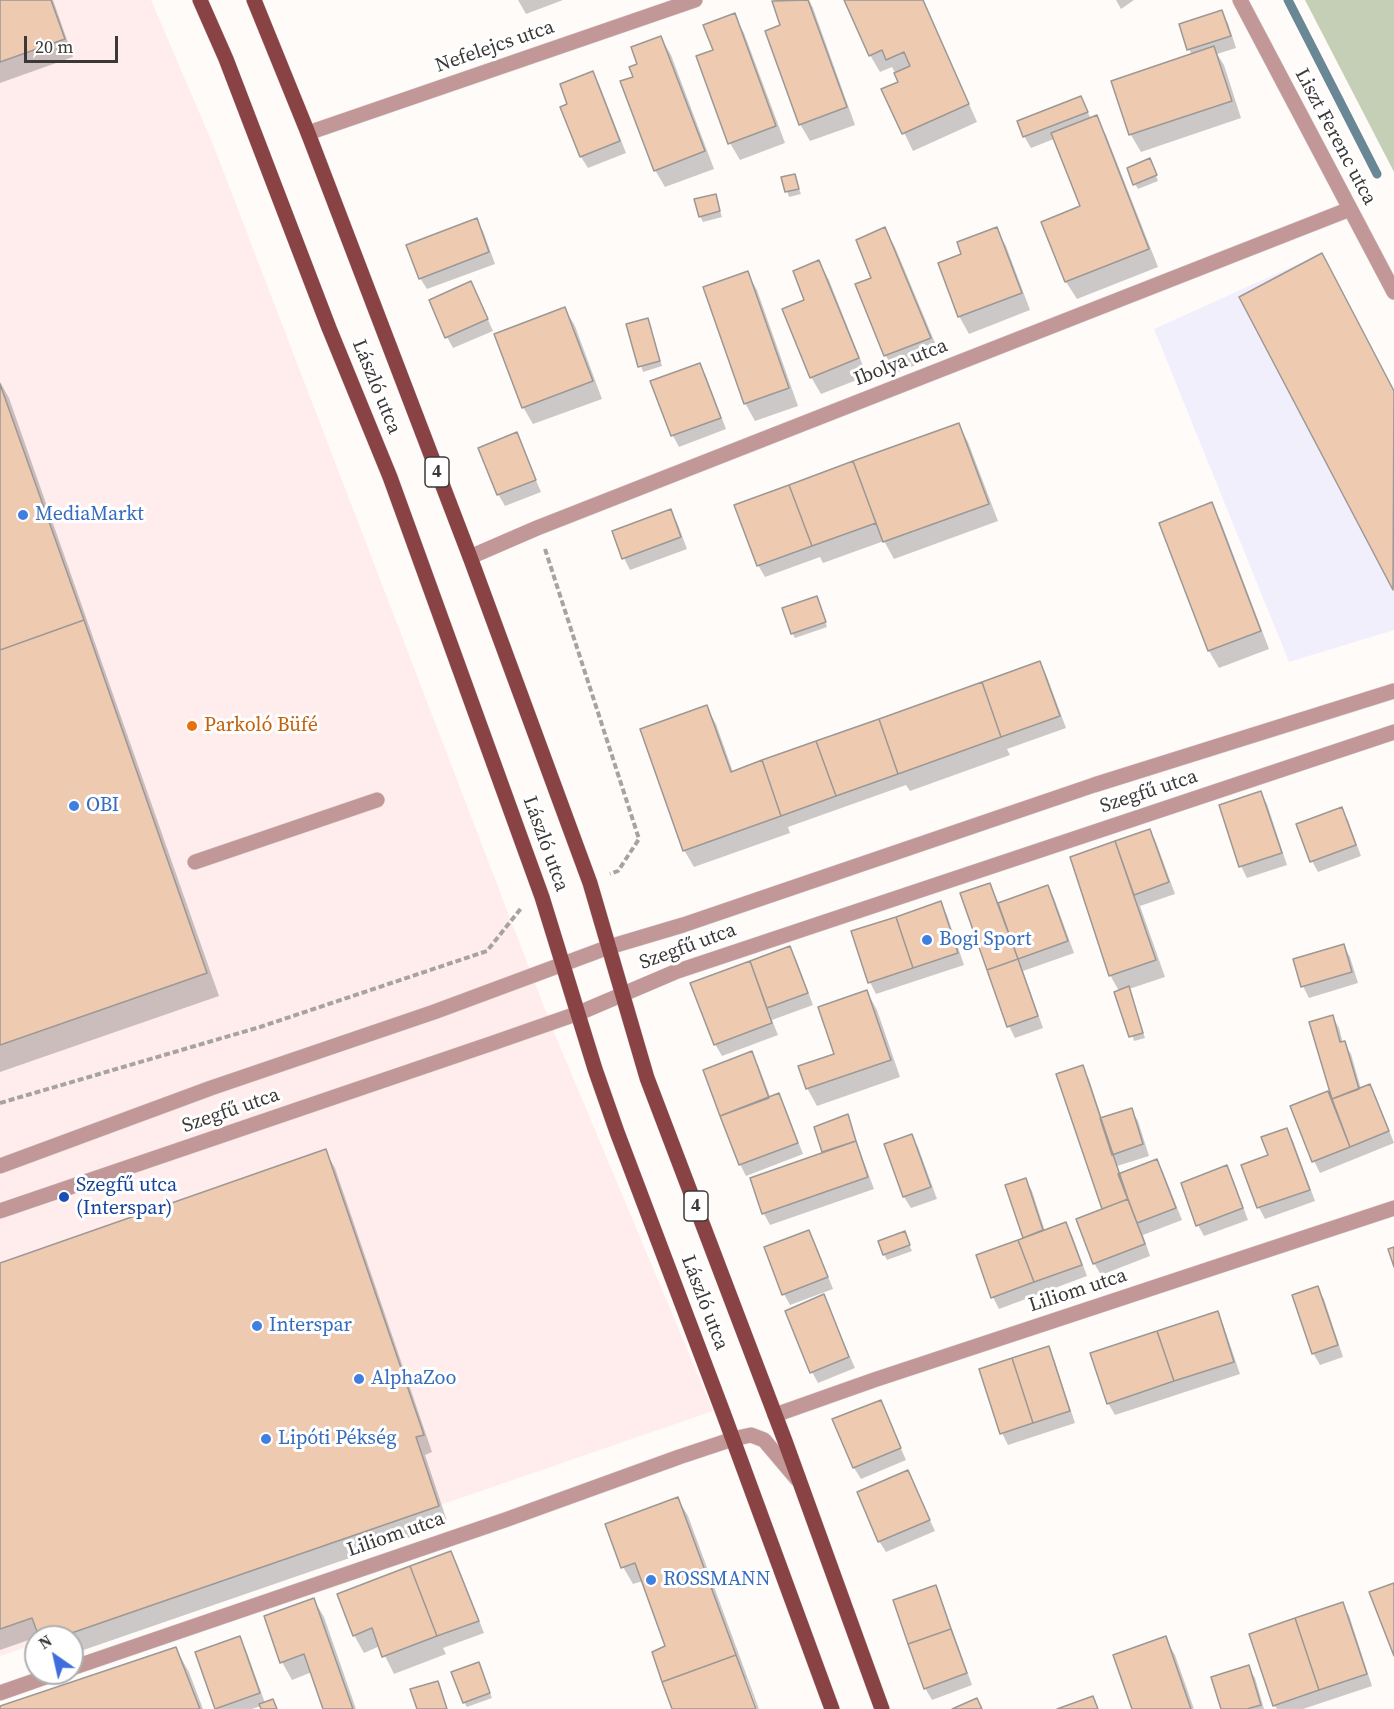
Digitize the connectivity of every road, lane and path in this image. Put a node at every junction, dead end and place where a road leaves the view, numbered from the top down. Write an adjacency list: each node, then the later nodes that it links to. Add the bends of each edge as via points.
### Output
1 (200, 0): 17 (main road, László utca, via 390,477)
2 (254, 0): 5 (main road, László utca / 4)
3 (695, 0): 5 (street, Nefelejcs utca)
4 (1240, 0): 6 (street, Liszt Ferenc utca)
5 (308, 133): 9 (main road, László utca / 4)
6 (1350, 209): 7 (street, Liszt Ferenc utca); 8 (street, Ibolya utca)
7 (1394, 292)
8 (537, 528): 9 (street, Ibolya utca); 14 (path, via 639,839)
9 (470, 557): 16 (main road, László utca / 4, via 590,883)
10 (1394, 690): 16 (street, Szegfű utca, via 1094,785)
11 (1394, 732): 18 (street, Szegfű utca, via 675,972)
12 (377, 800): 13 (street)
13 (195, 862)
14 (618, 871)
15 (519, 908): 20 (path, via 487,951 260,1027)
16 (609, 947): 17 (street, Szegfű utca); 18 (main road, László utca / 4)
17 (564, 964): 19 (main road, László utca); 21 (street, Szegfű utca)
18 (623, 994): 19 (street, Szegfű utca); 24 (main road, László utca / 4, via 647,1078)
19 (579, 1013): 23 (street, Szegfű utca); 25 (main road, László utca, via 617,1132)
20 (0, 1103)
21 (0, 1166)
22 (1394, 1208): 24 (street, Liliom utca)
23 (0, 1211)
24 (775, 1415): 26 (main road, László utca / 4)
25 (733, 1439): 26 (street, Liliom utca, via 751,1435 764,1440); 27 (street, Liliom utca); 30 (main road, László utca)
26 (799, 1481): 31 (main road, László utca / 4)
27 (84, 1664)
28 (24, 1685): 29 (street)
29 (0, 1693)
30 (832, 1709)
31 (882, 1709)

